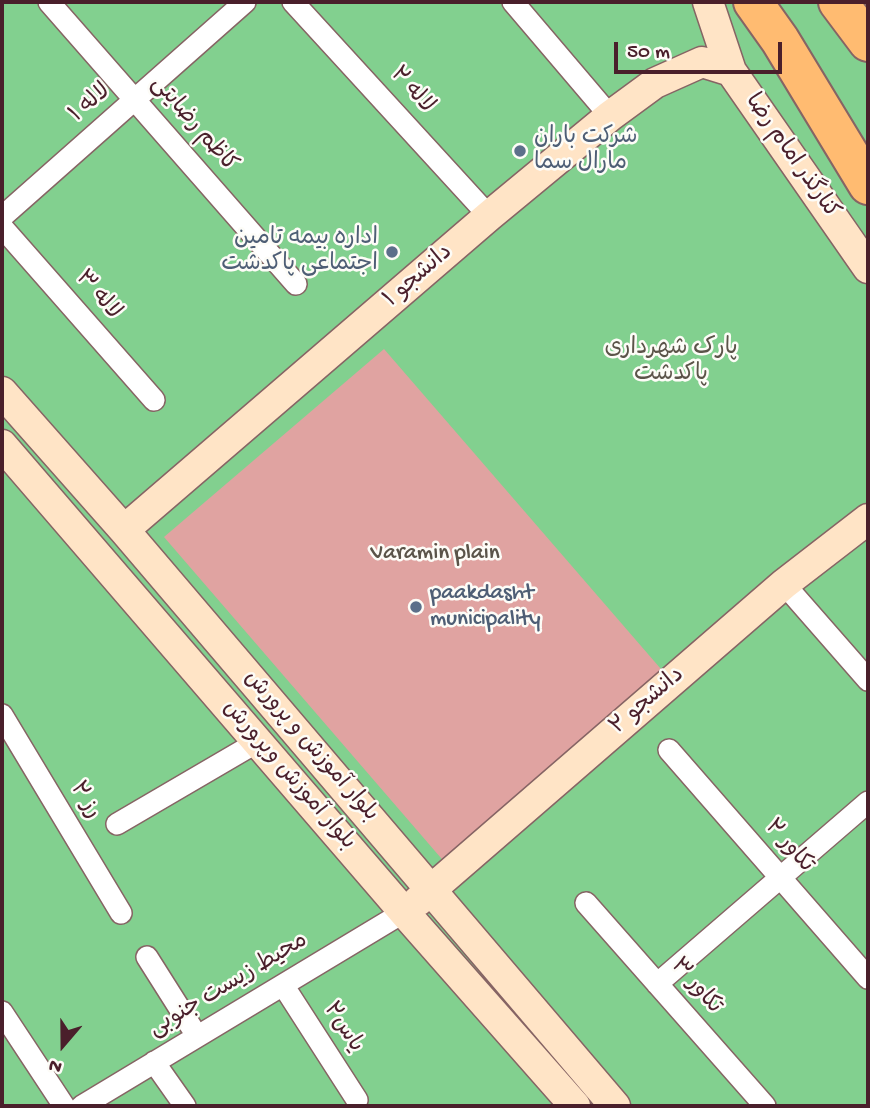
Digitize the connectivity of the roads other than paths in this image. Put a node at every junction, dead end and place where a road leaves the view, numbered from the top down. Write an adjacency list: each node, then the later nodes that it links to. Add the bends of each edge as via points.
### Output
1 (49, 2): 10 (street, کاظم رضایتی)
2 (245, 2): 10 (street, لاله ۱)
3 (293, 2): 13 (street, لاله ۲)
4 (513, 2): 11 (street)
5 (708, 2): 9 (street, کنارگذر امام رضا)
6 (753, 2): 12 (highway)
7 (838, 2): 8 (highway)
8 (868, 43)
9 (731, 71): 11 (street, دانشجو ۱, via 702,62 655,83); 16 (street, کنارگذر امام رضا)
10 (137, 99): 14 (street, لاله ۱); 17 (street, کاظم رضایتی)
11 (610, 116): 13 (street, دانشجو ۱)
12 (868, 185)
13 (489, 216): 22 (street, دانشجو ۱)
14 (2, 217)
15 (2, 227): 19 (street, لاله ۳)
16 (868, 268)
17 (296, 284)
18 (2, 392): 22 (street, بلوار آموزش و پرورش)
19 (154, 400)
20 (4, 451): 26 (street, بلوار آموزش وپرورش)
21 (868, 519): 23 (street, دانشجو ۲)
22 (124, 530): 31 (street, بلوار آموزش و پرورش)
23 (784, 584): 24 (street); 31 (street, دانشجو ۲)
24 (868, 680)
25 (2, 715): 34 (street, رز ۲)
26 (259, 741): 29 (street); 33 (street, بلوار آموزش وپرورش)
27 (669, 750): 30 (street, تکاور ۲)
28 (868, 802): 30 (street)
29 (117, 824)
30 (779, 877): 36 (street, تکاور ۲); 37 (street)
31 (432, 890): 33 (street, دانشجو ۲); 47 (street, بلوار آموزش و پرورش)
32 (586, 903): 37 (street, تکاور ۳)
33 (404, 912): 38 (street, محیط زیست جنوبی); 46 (street, بلوار آموزش وپرورش)
34 (121, 914)
35 (147, 957): 40 (street)
36 (868, 978)
37 (657, 984): 48 (street, تکاور ۳)
38 (283, 985): 40 (street, محیط زیست جنوبی); 42 (street, یاس۲)
39 (2, 1012): 43 (street)
40 (197, 1036): 41 (street, محیط زیست جنوبی)
41 (154, 1062): 44 (street, محیط زیست جنوبی); 45 (street)
42 (357, 1100)
43 (64, 1106)
44 (82, 1106)
45 (185, 1106)
46 (575, 1106)
47 (615, 1106)
48 (765, 1106)

